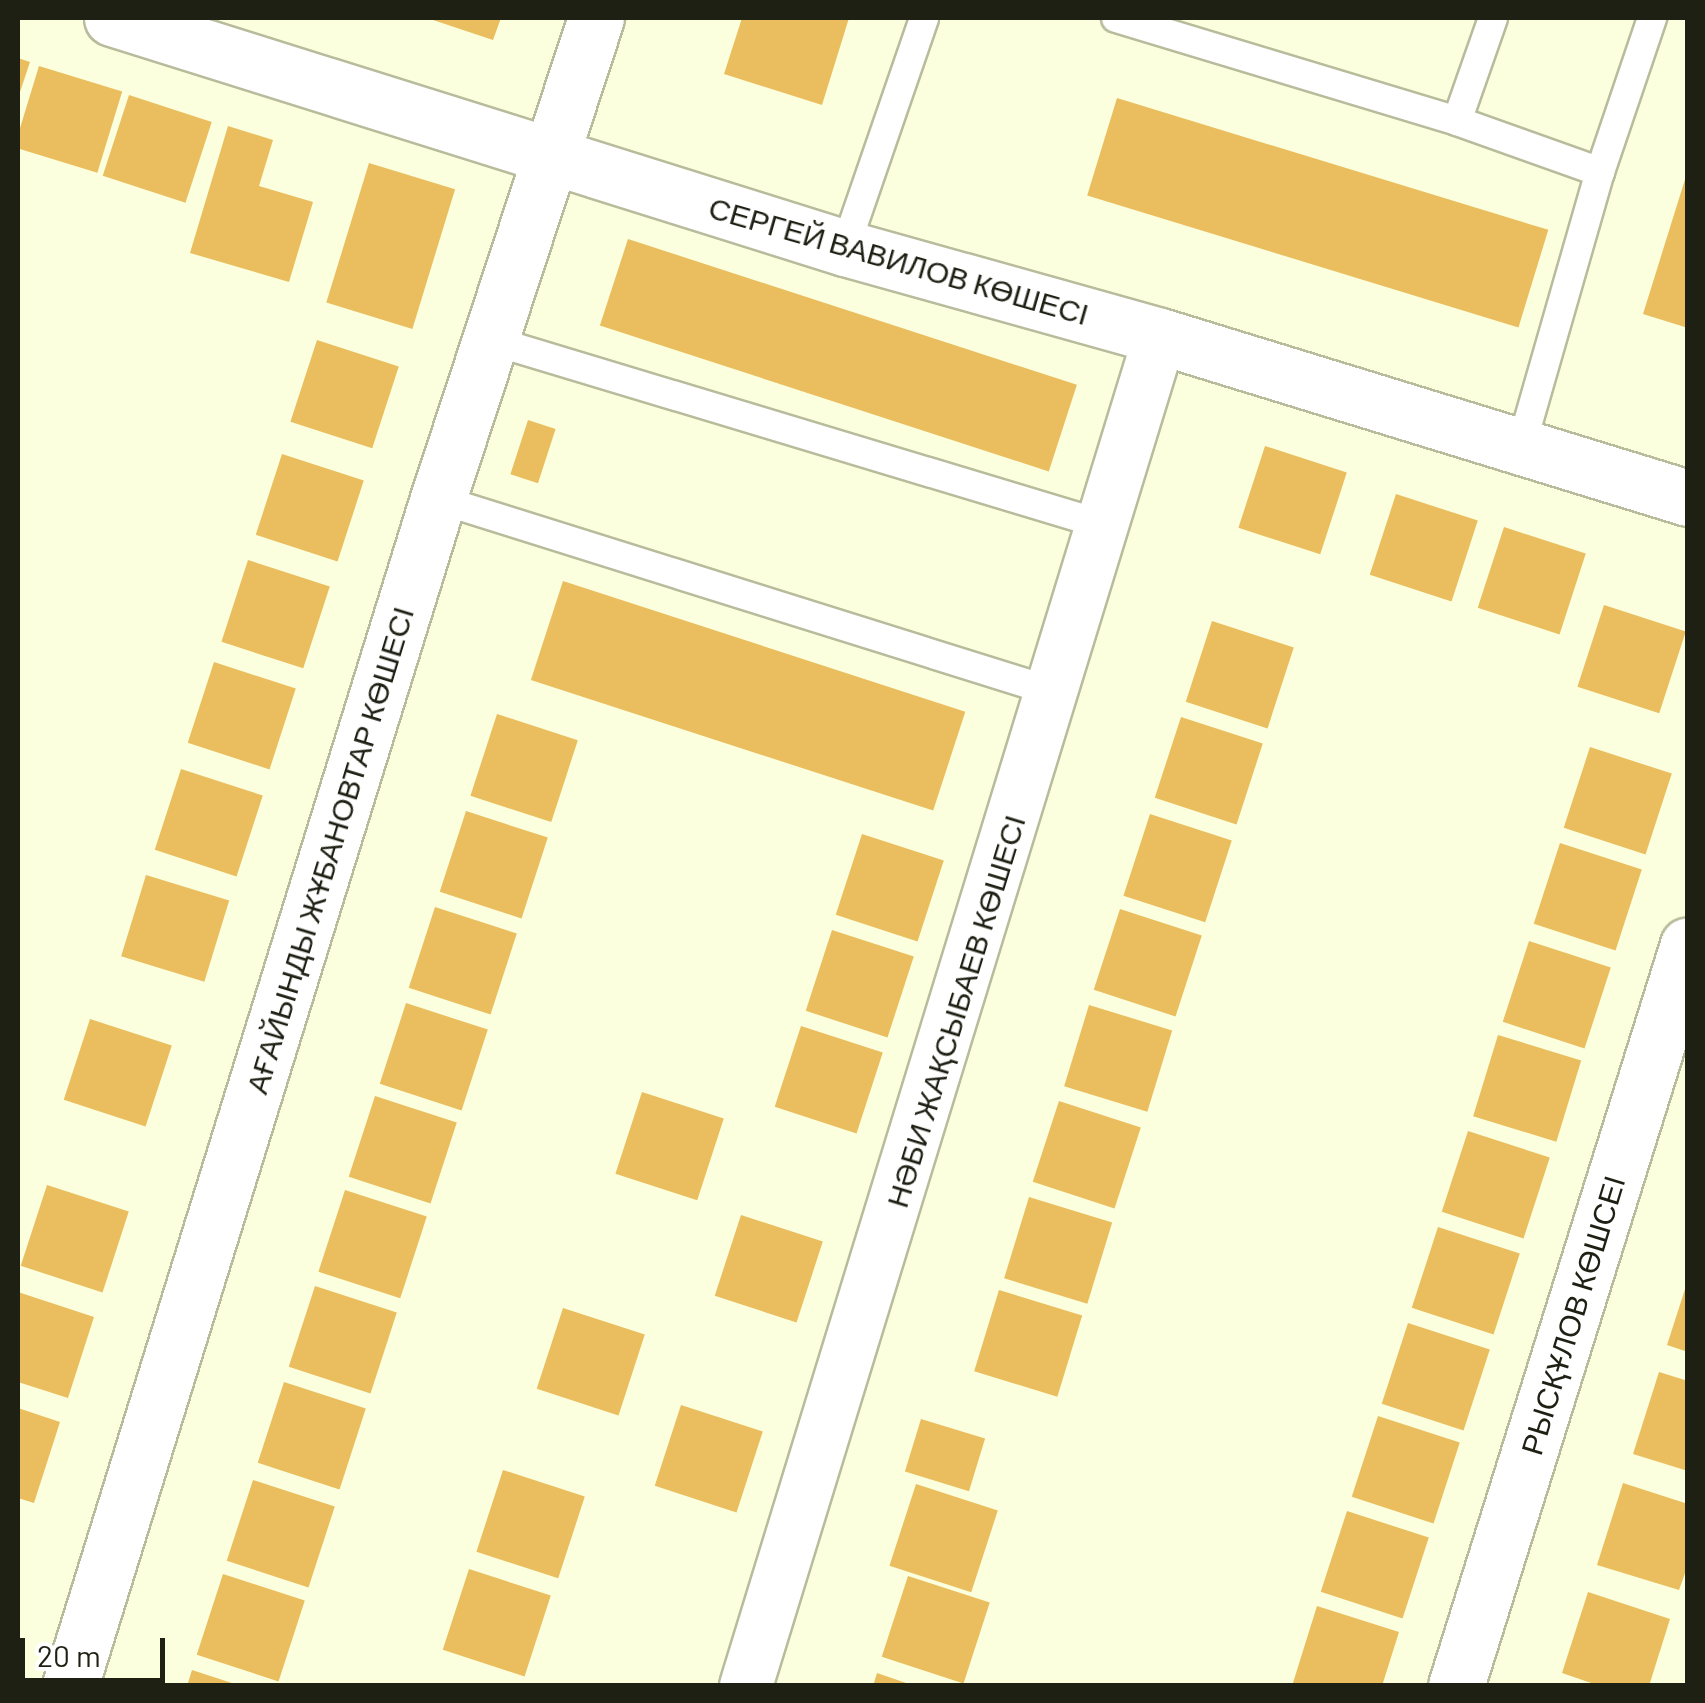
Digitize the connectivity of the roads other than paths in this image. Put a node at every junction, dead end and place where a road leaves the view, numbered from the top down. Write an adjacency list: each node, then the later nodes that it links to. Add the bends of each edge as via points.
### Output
1 (112, 18): 8 (street, СЕРГЕЙ ВАВИЛОВ КӨШЕСІ)
2 (596, 18): 8 (street, АҒАЙЫНДЫ ЖҰБАНОВТАР КӨШЕСІ)
3 (924, 18): 10 (lane)
4 (1116, 18): 7 (lane)
5 (1493, 18): 7 (lane)
6 (1652, 18): 9 (lane)
7 (1456, 121): 9 (lane)
8 (551, 155): 10 (street, СЕРГЕЙ ВАВИЛОВ КӨШЕСІ); 12 (street, АҒАЙЫНДЫ ЖҰБАНОВТАР КӨШЕСІ)
9 (1600, 172): 13 (lane)
10 (846, 248): 11 (street, СЕРГЕЙ ВАВИЛОВ КӨШЕСІ)
11 (1160, 336): 13 (street, СЕРГЕЙ ВАВИЛОВ КӨШЕСІ); 16 (street, НӘБИ ЖАҚСЫБАЕВ КӨШЕСІ)
12 (490, 340): 15 (street, АҒАЙЫНДЫ ЖҰБАНОВТАР КӨШЕСІ); 16 (lane)
13 (1521, 447): 14 (street, СЕРГЕЙ ВАВИЛОВ КӨШЕСІ)
14 (1688, 498)
15 (438, 500): 17 (lane); 19 (street, АҒАЙЫНДЫ ЖҰБАНОВТАР КӨШЕСІ)
16 (1104, 525): 17 (street, НӘБИ ЖАҚСЫБАЕВ КӨШЕСІ)
17 (1054, 692): 20 (street, НӘБИ ЖАҚСЫБАЕВ КӨШЕСІ)
18 (1688, 946): 21 (street, РЫСҚҰЛОВ КӨШСЕІ)
19 (70, 1686)
20 (746, 1686)
21 (1456, 1686)

